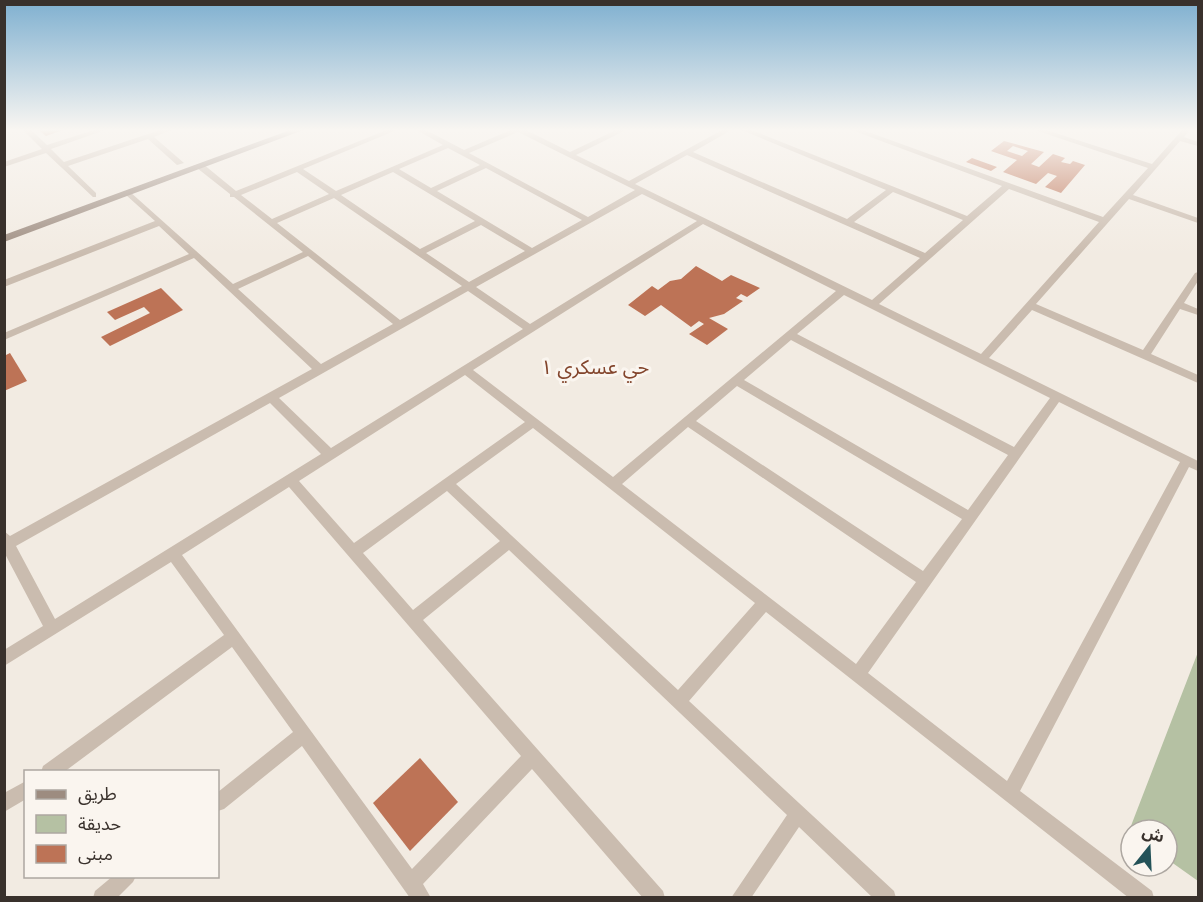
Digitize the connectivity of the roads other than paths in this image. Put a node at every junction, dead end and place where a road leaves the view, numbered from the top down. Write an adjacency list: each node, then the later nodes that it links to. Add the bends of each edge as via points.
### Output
1 (69, 171): 23 (street)
2 (160, 171): 23 (main road)
3 (187, 171): 22 (main road)
4 (206, 171): 24 (street)
5 (293, 171): 24 (street)
6 (301, 171): 25 (street)
7 (388, 171): 25 (street)
8 (397, 171): 21 (street)
9 (473, 171): 21 (street)
10 (497, 171): 28 (street)
11 (603, 171): 17 (street)
12 (652, 171): 17 (street)
13 (731, 171): 34 (street)
14 (848, 171): 19 (street)
15 (967, 171): 18 (street)
16 (1149, 171): 26 (street)
17 (629, 184): 20 (street)
18 (1007, 186): 27 (street); 31 (street)
19 (892, 189): 27 (street); 34 (street)
20 (642, 190): 28 (street); 30 (street)
21 (431, 191): 29 (street)
22 (129, 193): 33 (street); 37 (main road)
23 (93, 195): 36 (main road)
24 (233, 195): 35 (street)
25 (335, 195): 35 (street); 40 (street)
26 (1127, 196): 31 (street); 32 (street)
27 (969, 219): 42 (street)
28 (588, 220): 38 (street)
29 (481, 221): 38 (street); 40 (street)
30 (703, 221): 47 (street); 53 (street)
31 (1105, 221): 50 (street)
32 (1198, 221)
33 (161, 222): 41 (street); 44 (street)
34 (847, 222): 42 (street)
35 (270, 223): 39 (street)
36 (4, 229)
37 (4, 239)
38 (532, 252): 45 (street)
39 (308, 253): 46 (street); 52 (street)
40 (419, 253): 45 (street)
41 (196, 255): 46 (street); 55 (street)
42 (926, 257): 48 (street)
43 (1198, 275): 49 (street)
44 (4, 284)
45 (469, 287): 52 (street); 53 (street)
46 (232, 288): 58 (street)
47 (843, 290): 48 (street); 54 (street)
48 (873, 304): 57 (street)
49 (1179, 304): 51 (street); 56 (street)
50 (1030, 305): 56 (street); 57 (street)
51 (1198, 312)
52 (400, 325): 58 (street)
53 (530, 329): 59 (street)
54 (790, 335): 61 (street); 66 (street)
55 (4, 337)
56 (1145, 355): 60 (street)
57 (982, 359): 62 (street)
58 (320, 370): 63 (street)
59 (466, 370): 65 (street); 67 (street)
60 (1198, 379)
61 (736, 380): 64 (street); 72 (street)
62 (1057, 396): 66 (street); 68 (street)
63 (272, 398): 67 (street); 73 (street)
64 (687, 421): 71 (street); 77 (street)
65 (533, 422): 70 (street); 71 (street)
66 (1016, 453): 72 (street)
67 (329, 454): 69 (street)
68 (1193, 463): 89 (street)
69 (290, 479): 75 (street); 76 (street)
70 (448, 484): 74 (street); 75 (street)
71 (612, 485): 78 (street)
72 (970, 517): 77 (street)
73 (6, 542): 80 (street)
74 (509, 542): 79 (street); 84 (street)
75 (353, 552): 79 (street)
76 (173, 553): 80 (street); 81 (street)
77 (925, 580): 83 (street)
78 (765, 603): 83 (street); 84 (street)
79 (412, 620): 86 (street)
80 (52, 629): 82 (street)
81 (233, 637): 85 (street); 87 (street)
82 (4, 659)
83 (858, 674): 89 (street)
84 (679, 701): 92 (street)
85 (304, 734): 90 (street); 94 (street)
86 (532, 758): 94 (street); 96 (street)
87 (50, 770)
88 (24, 790): 91 (street)
89 (1010, 793): 99 (street)
90 (219, 802)
91 (4, 804)
92 (798, 814): 97 (street); 98 (street)
93 (125, 878): 95 (street)
94 (417, 890)
95 (102, 897)
96 (656, 897)
97 (740, 897)
98 (887, 897)
99 (1145, 897)

